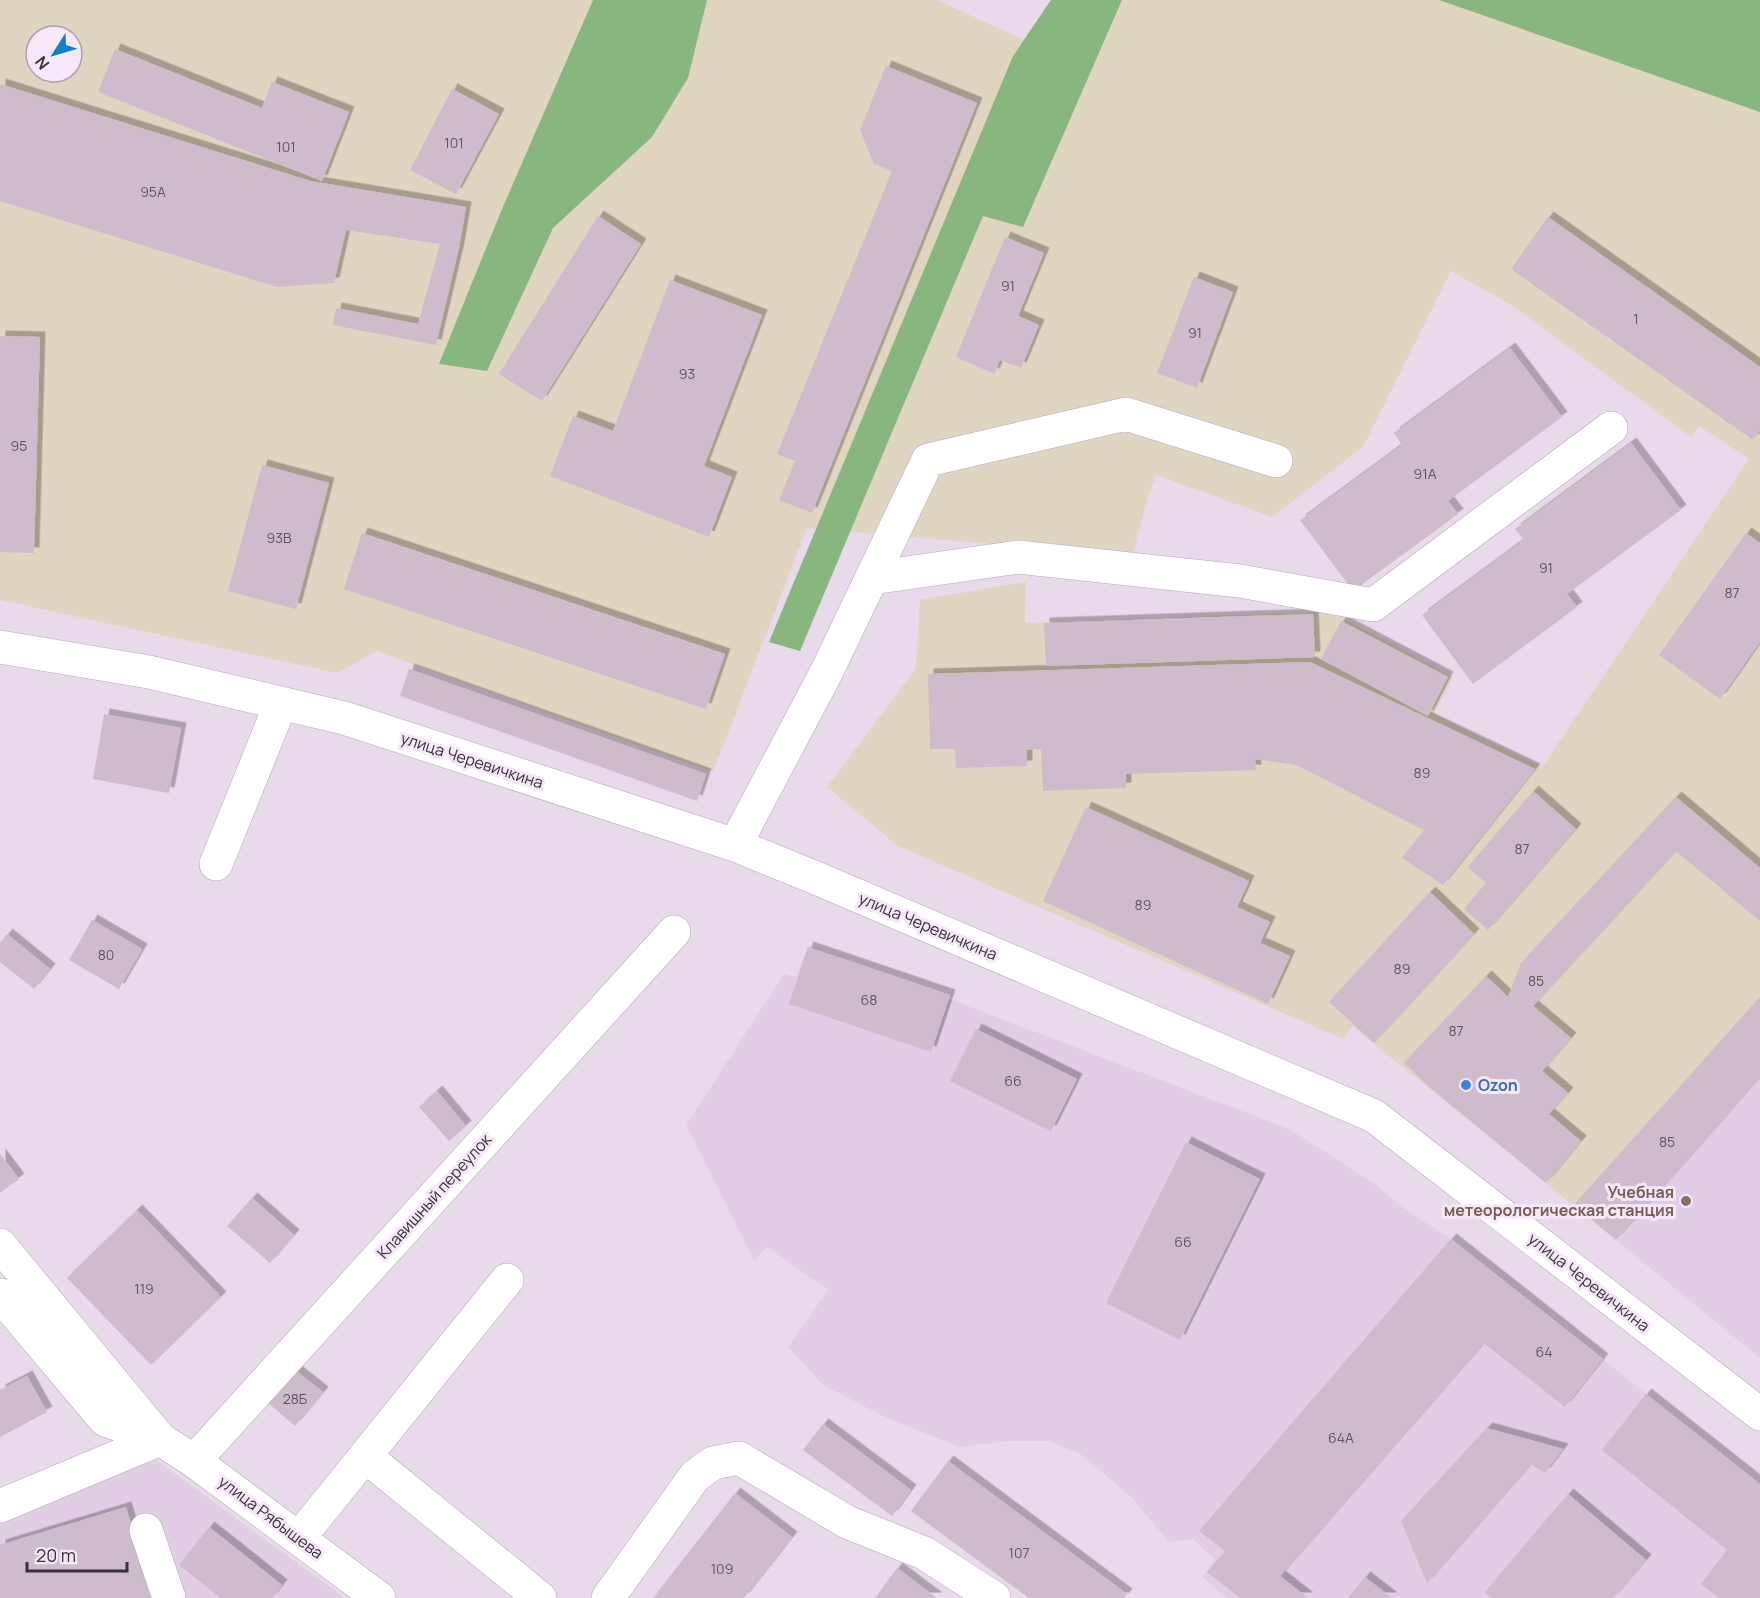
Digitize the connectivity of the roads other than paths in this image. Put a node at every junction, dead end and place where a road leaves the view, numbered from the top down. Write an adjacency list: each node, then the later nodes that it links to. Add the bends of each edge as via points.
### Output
1 (1611, 428): 3 (street, via 1373,605 1240,581 1018,557)
2 (1276, 461): 3 (street, via 1125,414 928,460)
3 (872, 578): 6 (street)
4 (0, 647): 5 (street, улица Черевичкина, via 149,672)
5 (281, 703): 6 (street, улица Черевичкина, via 344,718); 7 (street)
6 (735, 845): 12 (street, улица Черевичкина, via 1374,1116)
7 (216, 864)
8 (674, 932): 15 (street, Клавишный переулок)
9 (0, 1245): 11 (street, улица Рябышева)
10 (507, 1280): 14 (street)
11 (18, 1300): 13 (street, улица Рябышева)
12 (1760, 1414)
13 (160, 1439): 15 (street, улица Рябышева); 16 (street)
14 (365, 1456): 18 (street); 21 (street)
15 (194, 1461): 18 (street, улица Рябышева)
16 (0, 1506)
17 (146, 1530): 19 (street)
18 (299, 1538): 20 (street, улица Рябышева)
19 (169, 1598)
20 (380, 1598)
21 (540, 1598)
22 (608, 1598): 23 (street, via 695,1476 713,1463 739,1458 847,1522 924,1553)
23 (994, 1598)

